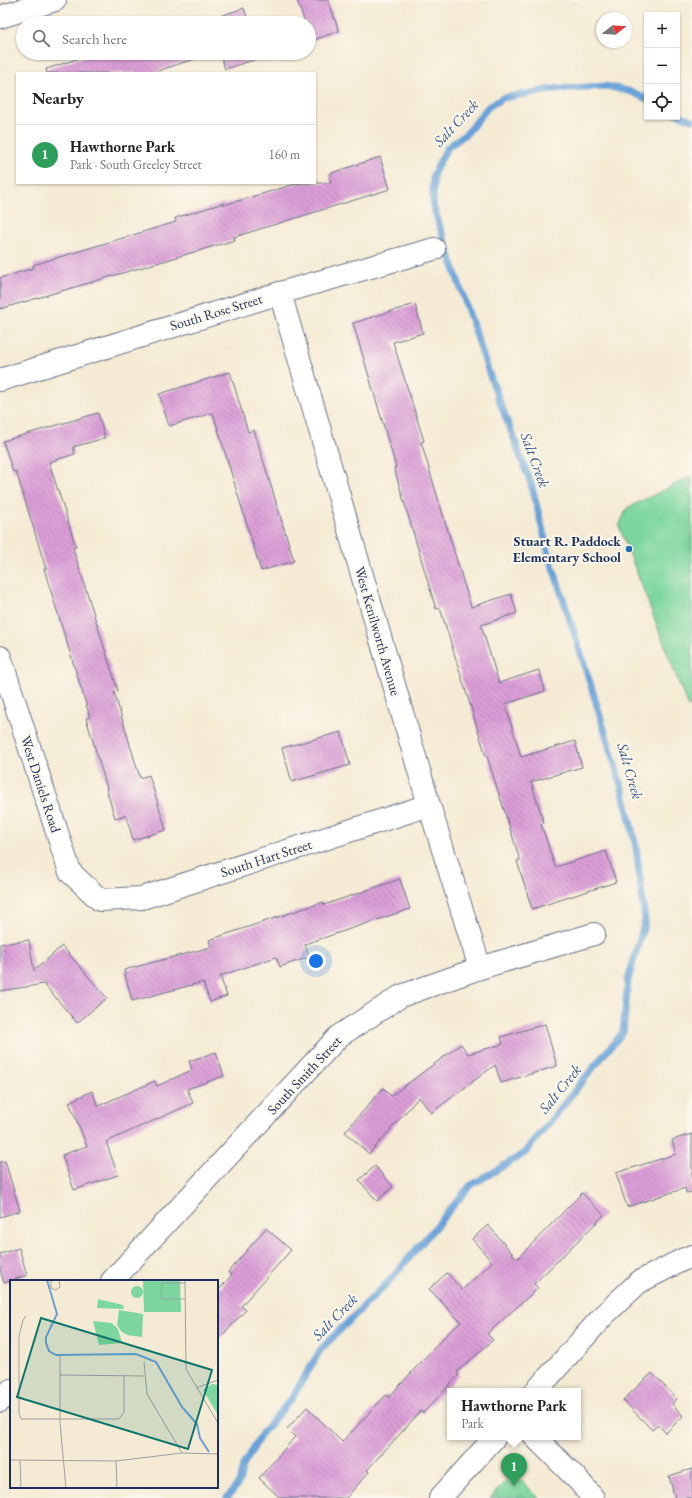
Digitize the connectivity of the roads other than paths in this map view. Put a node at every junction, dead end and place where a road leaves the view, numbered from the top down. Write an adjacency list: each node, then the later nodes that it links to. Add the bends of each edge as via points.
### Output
1 (55, 0): 2 (street)
2 (0, 17)
3 (434, 249): 4 (street, South Rose Street)
4 (280, 292): 5 (street, South Rose Street); 7 (street, West Kenilworth Avenue)
5 (0, 380)
6 (0, 657): 8 (street, West Daniels Road, via 70,872)
7 (429, 805): 8 (street, South Hart Street, via 142,898); 10 (street, West Kenilworth Avenue)
8 (100, 900)
9 (594, 934): 10 (street, South Smith Street)
10 (480, 968): 12 (street, South Smith Street, via 401,996 339,1036)
11 (692, 1256): 13 (street, via 640,1282 605,1314)
12 (113, 1280)
13 (539, 1388)
14 (10, 1391): 15 (street)
15 (0, 1402)
16 (492, 1440): 18 (street)
17 (538, 1440): 19 (street)
18 (440, 1498)
19 (593, 1498)

